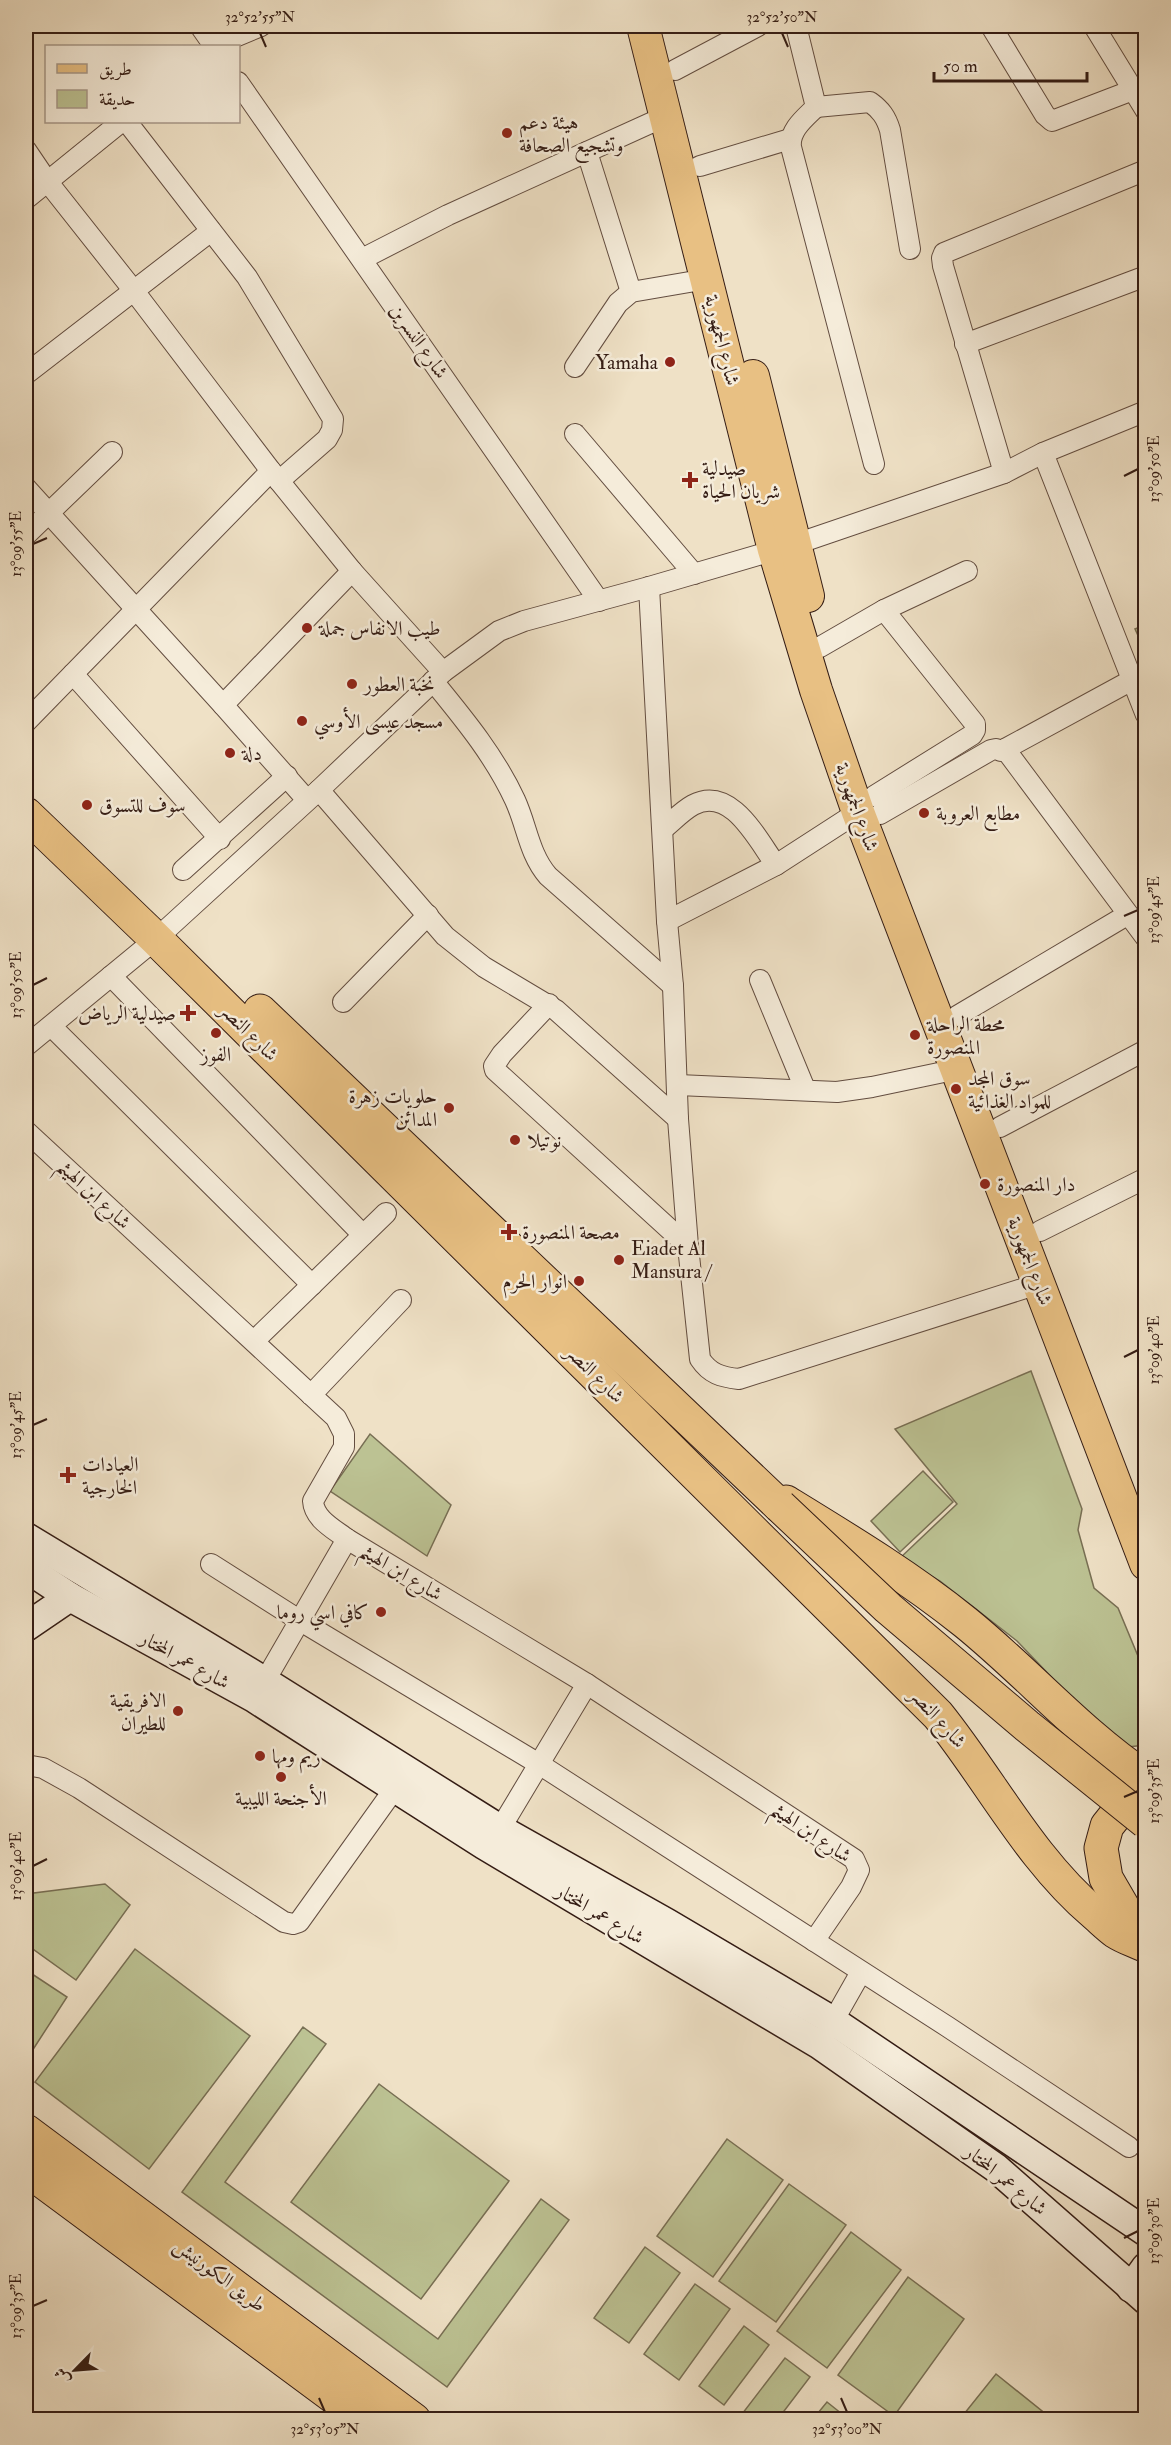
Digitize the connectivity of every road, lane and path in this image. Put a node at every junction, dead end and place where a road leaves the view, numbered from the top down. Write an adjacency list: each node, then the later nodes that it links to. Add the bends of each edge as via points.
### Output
1 (200, 26): 9 (street)
2 (261, 26): 10 (street)
3 (643, 26): 16 (main road, شارع الجمهورية)
4 (665, 26): 11 (main road, شارع الجمهورية)
5 (758, 26): 11 (street)
6 (796, 26): 14 (street)
7 (991, 26): 13 (street, via 1052,121)
8 (1094, 26): 13 (street)
9 (213, 45)
10 (216, 45)
11 (675, 70): 22 (main road, شارع الجمهورية)
12 (240, 85): 28 (street, شارع النسرين)
13 (1139, 87): 15 (street)
14 (816, 107): 19 (street); 27 (street, via 870,102 886,118)
15 (1146, 111)
16 (666, 116): 21 (street); 30 (main road, شارع الجمهورية)
17 (121, 123): 24 (street)
18 (128, 123): 26 (street)
19 (790, 139): 22 (street); 40 (street)
20 (26, 150): 24 (street)
21 (587, 152): 28 (street); 32 (street)
22 (700, 166): 46 (main road, شارع الجمهورية)
23 (1146, 170): 33 (street, via 944,253 943,266)
24 (47, 181): 25 (street); 31 (street)
25 (26, 199)
26 (211, 231): 31 (street); 42 (street, via 260,296 333,419 327,439)
27 (910, 249)
28 (362, 259): 51 (street, شارع النسرين)
29 (1146, 276): 33 (street)
30 (707, 279): 32 (street); 46 (main road, شارع الجمهورية)
31 (134, 291): 35 (street); 42 (street)
32 (631, 292): 34 (street, via 618,303)
33 (965, 344): 41 (street)
34 (575, 367)
35 (26, 374)
36 (1146, 411): 39 (street)
37 (575, 434): 49 (street)
38 (112, 452): 44 (street)
39 (1044, 453): 41 (street); 57 (street)
40 (874, 464)
41 (1004, 473): 46 (street)
42 (275, 476): 47 (street); 52 (street)
43 (26, 488): 44 (street)
44 (48, 515): 45 (street); 52 (street)
45 (26, 535)
46 (785, 547): 49 (street); 54 (main road, شارع الجمهورية); 65 (main road, شارع الجمهورية, via 816,690)
47 (352, 571): 56 (street); 58 (street)
48 (967, 572): 53 (street)
49 (694, 574): 50 (street)
50 (650, 587): 51 (street); 67 (street)
51 (599, 601): 56 (street, via 511,625)
52 (136, 609): 55 (street); 58 (street)
53 (884, 610): 54 (street); 65 (street, via 975,724 975,730)
54 (820, 647): 65 (main road, شارع الجمهورية)
55 (73, 674): 60 (street); 68 (street)
56 (438, 676): 64 (street); 78 (street, via 483,742 515,801 537,864)
57 (1132, 680): 59 (street); 61 (street)
58 (224, 705): 62 (street)
59 (1146, 715)
60 (26, 722)
61 (1005, 749): 65 (street, via 991,750); 72 (street)
62 (286, 776): 64 (street); 68 (street)
63 (26, 792): 74 (highway, شارع النصر)
64 (313, 795): 71 (street); 74 (street)
65 (871, 808): 69 (street); 81 (main road, شارع الجمهورية); 85 (main road, شارع الجمهورية)
66 (26, 814): 74 (highway, شارع النصر)
67 (663, 829): 69 (street, via 692,806 705,800 720,801 734,808); 73 (street)
68 (220, 839): 70 (street)
69 (776, 865): 73 (street)
70 (183, 870)
71 (428, 915): 79 (street); 80 (street, via 466,954)
72 (1127, 915): 75 (street); 81 (street)
73 (667, 921): 78 (street)
74 (163, 932): 76 (street); 101 (highway, شارع النصر); 121 (highway, شارع النصر, via 938,1715 1018,1827 1079,1900 1116,1932)
75 (1146, 938)
76 (111, 976): 82 (street); 94 (street)
77 (760, 980): 87 (street)
78 (673, 986): 86 (street)
79 (343, 1002)
80 (549, 1004): 88 (street); 95 (street, via 502,1054 495,1070)
81 (957, 1016): 89 (main road, شارع الجمهورية)
82 (51, 1026): 83 (street); 97 (street)
83 (26, 1046)
84 (1146, 1050): 89 (street)
85 (958, 1069): 87 (street, via 837,1092); 96 (main road, شارع الجمهورية)
86 (678, 1085): 87 (street); 88 (street)
87 (805, 1089)
88 (678, 1119): 95 (street)
89 (1000, 1126): 93 (main road, شارع الجمهورية)
90 (26, 1131): 99 (street, شارع ابن الهيثم)
91 (1146, 1178): 93 (street)
92 (386, 1213): 94 (street)
93 (1040, 1231): 102 (main road, شارع الجمهورية)
94 (363, 1235): 97 (street)
95 (688, 1245): 96 (street, via 700,1359 708,1370 739,1379)
96 (1038, 1284): 106 (main road, شارع الجمهورية)
97 (312, 1285): 99 (street)
98 (400, 1300): 100 (street)
99 (254, 1341): 100 (street, شارع ابن الهيثم)
100 (311, 1395): 103 (street, شارع ابن الهيثم, via 336,1418 344,1434 344,1447 313,1501 314,1508 320,1518)
101 (770, 1495): 114 (highway, via 896,1570 966,1623 1093,1740); 117 (highway, bridge, via 888,1608)
102 (1146, 1511)
103 (347, 1539): 108 (street); 110 (street, شارع ابن الهيثم)
104 (30, 1560): 107 (main road, شارع عمر المختار); 111 (main road, شارع عمر المختار)
105 (211, 1564): 108 (street)
106 (1146, 1564)
107 (70, 1597): 109 (main road); 111 (main road, شارع عمر المختار)
108 (299, 1620): 111 (street); 112 (street)
109 (26, 1628)
110 (587, 1684): 112 (street); 120 (street, شارع ابن الهيثم, via 854,1859 859,1870 851,1887)
111 (259, 1689): 116 (main road, شارع عمر المختار); 118 (main road, شارع عمر المختار)
112 (539, 1764): 118 (street); 120 (street)
113 (26, 1765): 116 (street, via 42,1768 79,1788 284,1922 293,1924 299,1922)
114 (1146, 1778)
115 (1146, 1784): 119 (highway, via 1135,1791 1107,1826 1101,1848 1106,1878 1124,1909)
116 (395, 1788): 123 (main road, شارع عمر المختار, via 494,1851)
117 (1146, 1822)
118 (500, 1830): 123 (main road, شارع عمر المختار, via 667,1923)
119 (1146, 1928)
120 (814, 1941): 122 (street)
121 (1146, 1946)
122 (861, 1972): 123 (street); 125 (street)
123 (826, 2033): 127 (main road, شارع عمر المختار); 128 (main road, شارع عمر المختار)
124 (26, 2131): 130 (highway, طريق الكورنيش)
125 (1129, 2146)
126 (26, 2169): 129 (highway, طريق الكورنيش)
127 (1146, 2232)
128 (1141, 2285)
129 (365, 2420)
130 (414, 2420)

